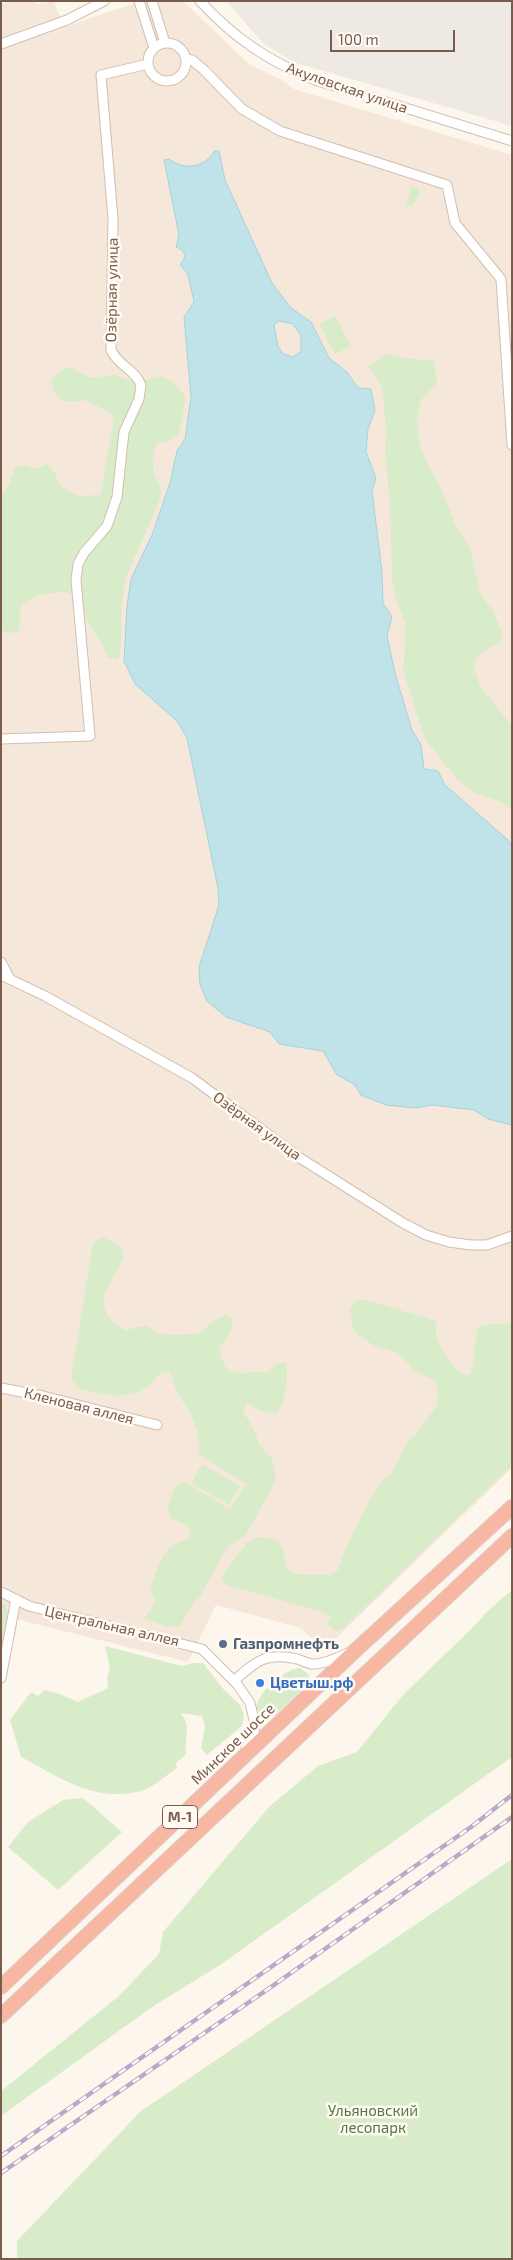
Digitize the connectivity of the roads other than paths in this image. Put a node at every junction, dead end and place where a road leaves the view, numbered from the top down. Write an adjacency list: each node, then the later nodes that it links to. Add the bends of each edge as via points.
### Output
1 (104, 1): 6 (street, via 67,20)
2 (139, 1): 7 (street)
3 (152, 1): 5 (street)
4 (200, 1): 12 (street, Акуловская улица, via 244,42 291,71)
5 (165, 43): 7 (street); 8 (street, via 179,47)
6 (1, 44)
7 (154, 48): 9 (street)
8 (186, 59): 10 (street); 11 (street)
9 (148, 64): 10 (street, via 154,76 166,81 174,80); 14 (street, Озёрная улица, via 102,75 113,219 111,350 119,364 132,372 141,385 139,399 124,432 117,498 107,526 78,564 76,580 90,736)
10 (184, 70): 11 (street)
11 (204, 70): 13 (street, via 242,109 280,131 447,185 455,223 501,279)
12 (512, 141)
13 (512, 445)
14 (1, 739)
15 (1, 962): 16 (street, Озёрная улица)
16 (5, 976): 17 (street, Озёрная улица, via 192,1078 300,1158 403,1223 449,1242 471,1245 487,1245)
17 (512, 1236)
18 (1, 1388): 19 (street, Кленовая аллея)
19 (157, 1425)
20 (512, 1507): 24 (highway, Минское шоссе / М-1)
21 (512, 1536): 29 (highway, М-1)
22 (1, 1592): 23 (street, Центральная аллея)
23 (16, 1599): 25 (street); 26 (street, Центральная аллея, via 29,1606 195,1646 210,1655)
24 (358, 1648): 26 (street, via 315,1664 266,1657 255,1662); 27 (highway, Минское шоссе / М-1)
25 (1, 1678)
26 (234, 1681): 27 (street, via 254,1716 254,1732)
27 (240, 1760): 28 (highway, Минское шоссе / М-1)
28 (1, 1987)
29 (1, 2016)

